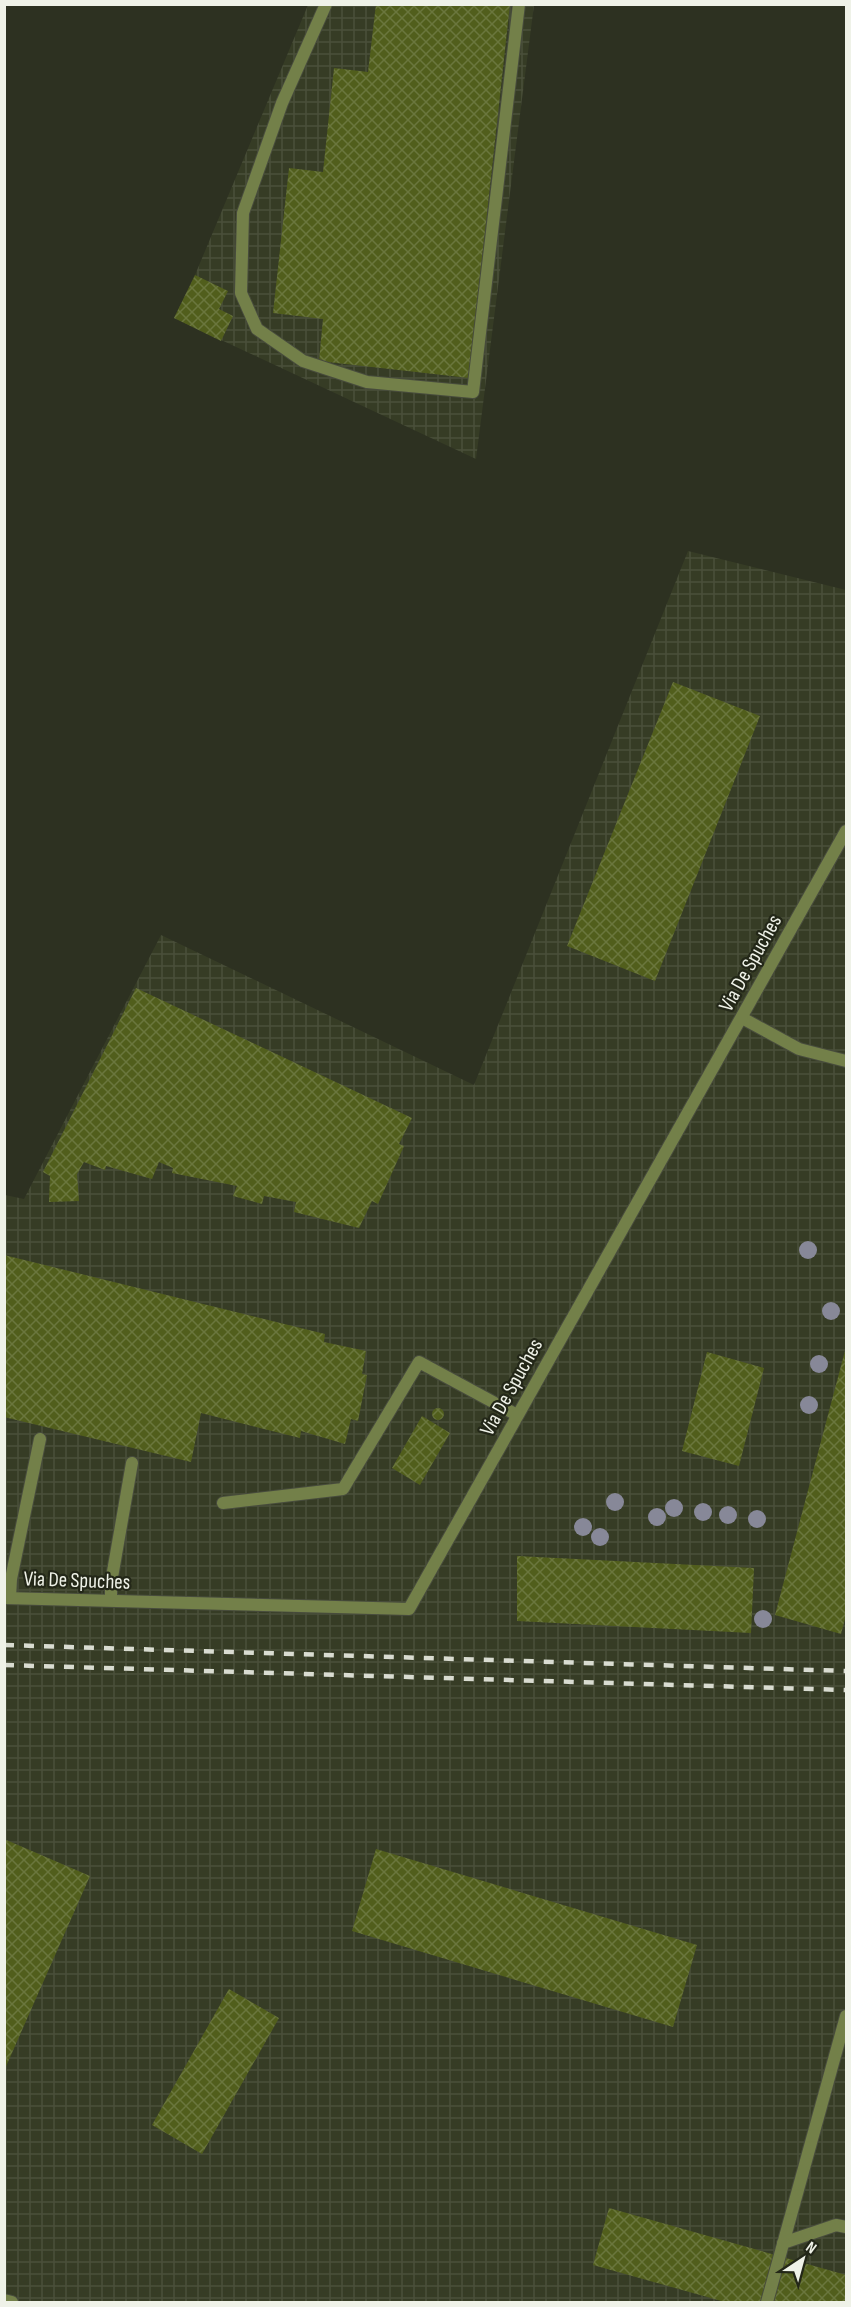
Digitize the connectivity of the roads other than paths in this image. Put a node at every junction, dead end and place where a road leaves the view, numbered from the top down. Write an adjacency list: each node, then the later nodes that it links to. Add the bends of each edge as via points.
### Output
1 (326, 4): 2 (street, via 282,103 243,213 241,293 257,328 303,361 368,382 473,392)
2 (519, 4)
3 (846, 831): 4 (street, Via De Spuches)
4 (742, 1018): 5 (street, via 799,1049); 6 (street, Via De Spuches)
5 (846, 1061)
6 (517, 1415): 9 (street, via 419,1362 344,1489); 11 (street, Via De Spuches, via 409,1609)
7 (40, 1439): 10 (street)
8 (132, 1463): 11 (street)
9 (224, 1503)
10 (7, 1598): 11 (street, Via De Spuches)
11 (111, 1600)
12 (846, 2016): 14 (street)
13 (846, 2226): 14 (street, via 836,2225)
14 (783, 2243): 17 (street)
15 (4, 2300): 16 (street)
16 (12, 2302)
17 (767, 2302)

